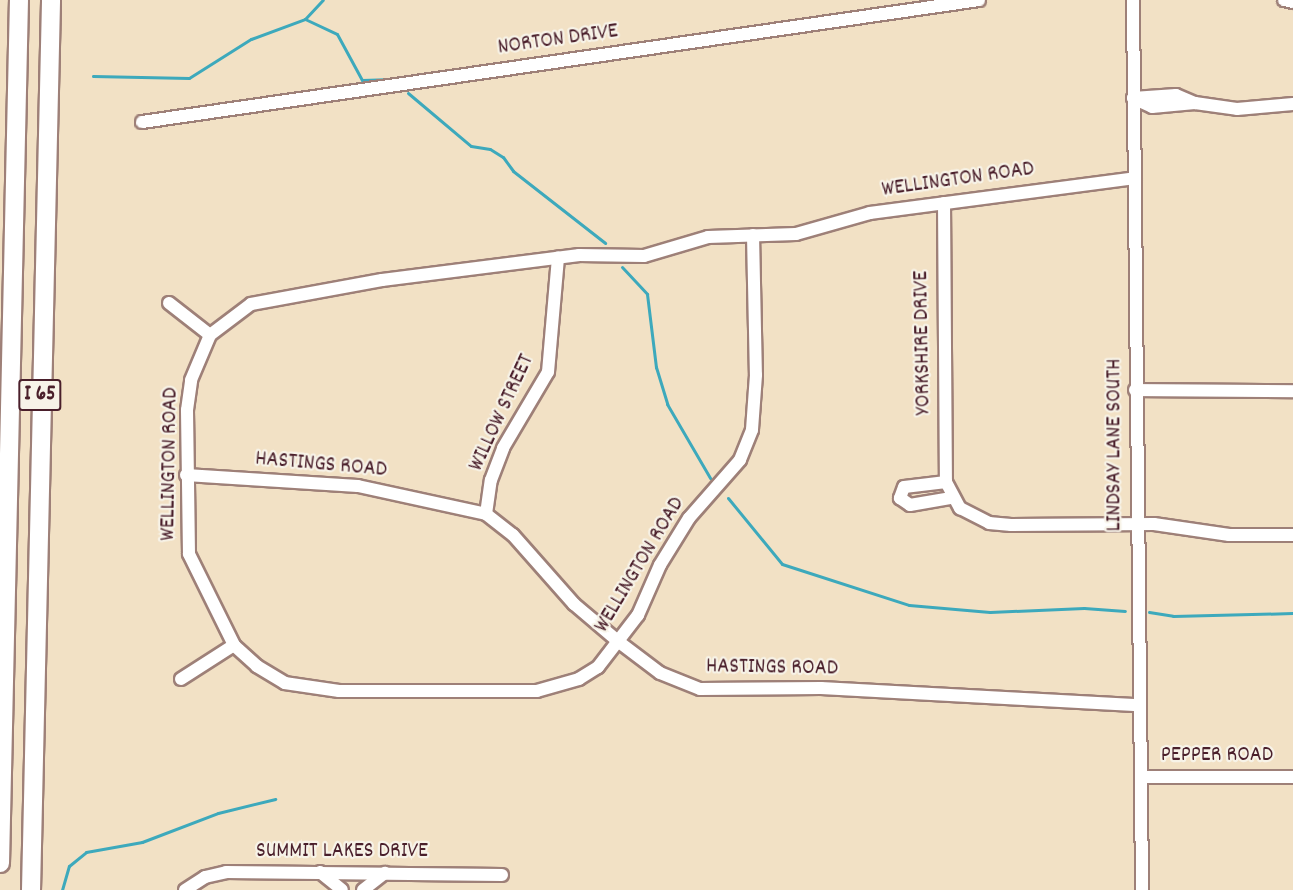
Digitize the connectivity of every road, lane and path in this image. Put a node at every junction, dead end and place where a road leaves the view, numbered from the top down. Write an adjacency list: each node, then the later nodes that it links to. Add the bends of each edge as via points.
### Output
1 (19, 0): 30 (highway, I 65)
2 (51, 0): 34 (highway, I 65)
3 (980, 0): 9 (street, NORTON DRIVE)
4 (1133, 0): 7 (street, LINDSAY LANE SOUTH)
5 (1284, 0): 6 (street)
6 (1293, 2)
7 (1133, 98): 8 (street, via 1176,95 1195,103 1238,110); 10 (street, LINDSAY LANE SOUTH)
8 (1293, 104)
9 (142, 122)
10 (1135, 178): 11 (street, WELLINGTON ROAD); 16 (street, LINDSAY LANE SOUTH)
11 (944, 203): 12 (street, WELLINGTON ROAD, via 838,220 796,234); 19 (street, YORKSHIRE DRIVE)
12 (753, 236): 13 (street, WELLINGTON ROAD, via 708,237 644,256); 24 (street, WELLINGTON ROAD, via 756,375 752,429 740,460 689,518 660,565 638,615)
13 (558, 257): 15 (street, WELLINGTON ROAD, via 272,298 251,304); 21 (street, WILLOW STREET, via 548,372 503,448 491,480)
14 (169, 303): 15 (street)
15 (210, 335): 18 (street, WELLINGTON ROAD, via 191,380)
16 (1135, 390): 17 (street); 22 (street, LINDSAY LANE SOUTH)
17 (1293, 391)
18 (186, 475): 21 (street, HASTINGS ROAD, via 358,486); 25 (street, WELLINGTON ROAD, via 189,554)
19 (946, 482): 20 (street, YORKSHIRE DRIVE); 20 (street, via 904,487 900,498 910,505)
20 (951, 498): 22 (street, via 969,515 989,523)
21 (486, 514): 24 (street, HASTINGS ROAD, via 513,535 574,604)
22 (1137, 524): 23 (street, via 1186,526 1229,535); 27 (street, LINDSAY LANE SOUTH)
23 (1293, 535)
24 (619, 642): 25 (street, WELLINGTON ROAD, via 598,667 579,680 537,691 504,692 339,692 285,683 256,666); 27 (street, HASTINGS ROAD, via 660,673 679,683 711,691 821,688)
25 (234, 645): 26 (street)
26 (181, 680)
27 (1139, 705): 28 (street, LINDSAY LANE SOUTH)
28 (1142, 777): 29 (street, PEPPER ROAD); 38 (street, LINDSAY LANE SOUTH)
29 (1293, 777)
30 (0, 864)
31 (318, 872): 32 (street, SUMMIT LAKES DRIVE); 35 (street, SUMMIT LAKES DRIVE, via 226,872 204,877); 36 (street)
32 (384, 873): 33 (street, SUMMIT LAKES DRIVE); 37 (street)
33 (502, 875)
34 (31, 890)
35 (186, 890)
36 (342, 890)
37 (363, 890)
38 (1142, 890)

